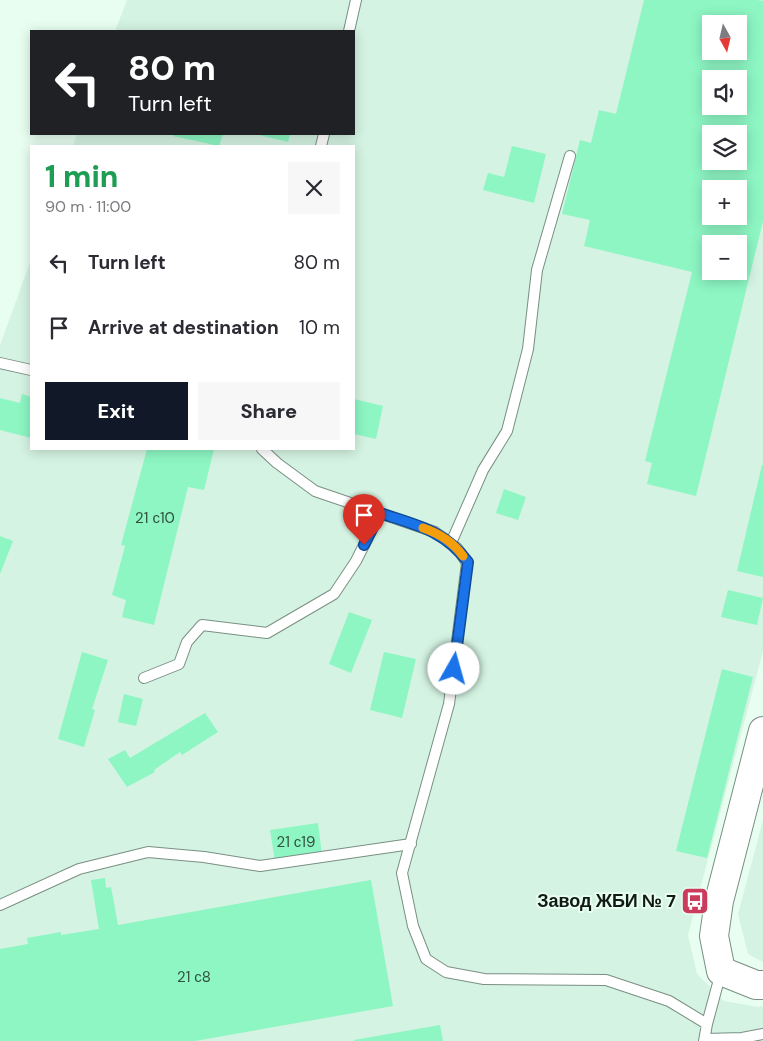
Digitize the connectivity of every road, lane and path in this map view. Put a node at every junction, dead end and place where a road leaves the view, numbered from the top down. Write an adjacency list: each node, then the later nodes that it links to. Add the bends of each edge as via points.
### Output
1 (356, 0): 2 (lane)
2 (349, 30)
3 (570, 156): 8 (lane, via 537,270 528,349 507,431 484,470)
4 (0, 363): 5 (lane)
5 (30, 370)
6 (263, 450): 7 (lane, via 315,491)
7 (380, 513): 8 (lane, via 435,532); 9 (lane, via 356,561 334,594 267,633 202,625 187,642 179,664)
8 (451, 543): 11 (lane, via 468,562 449,704)
9 (144, 678)
10 (763, 731): 13 (street, via 719,905 714,936)
11 (411, 844): 12 (lane, via 260,866 148,852 79,869); 15 (lane, via 402,874 413,926 426,959 446,972 484,979 606,980 668,1001)
12 (0, 905)
13 (721, 970): 14 (street, via 756,986); 15 (lane)
14 (763, 985)
15 (707, 1024): 17 (lane)
16 (763, 1034): 17 (lane)
17 (704, 1040)

